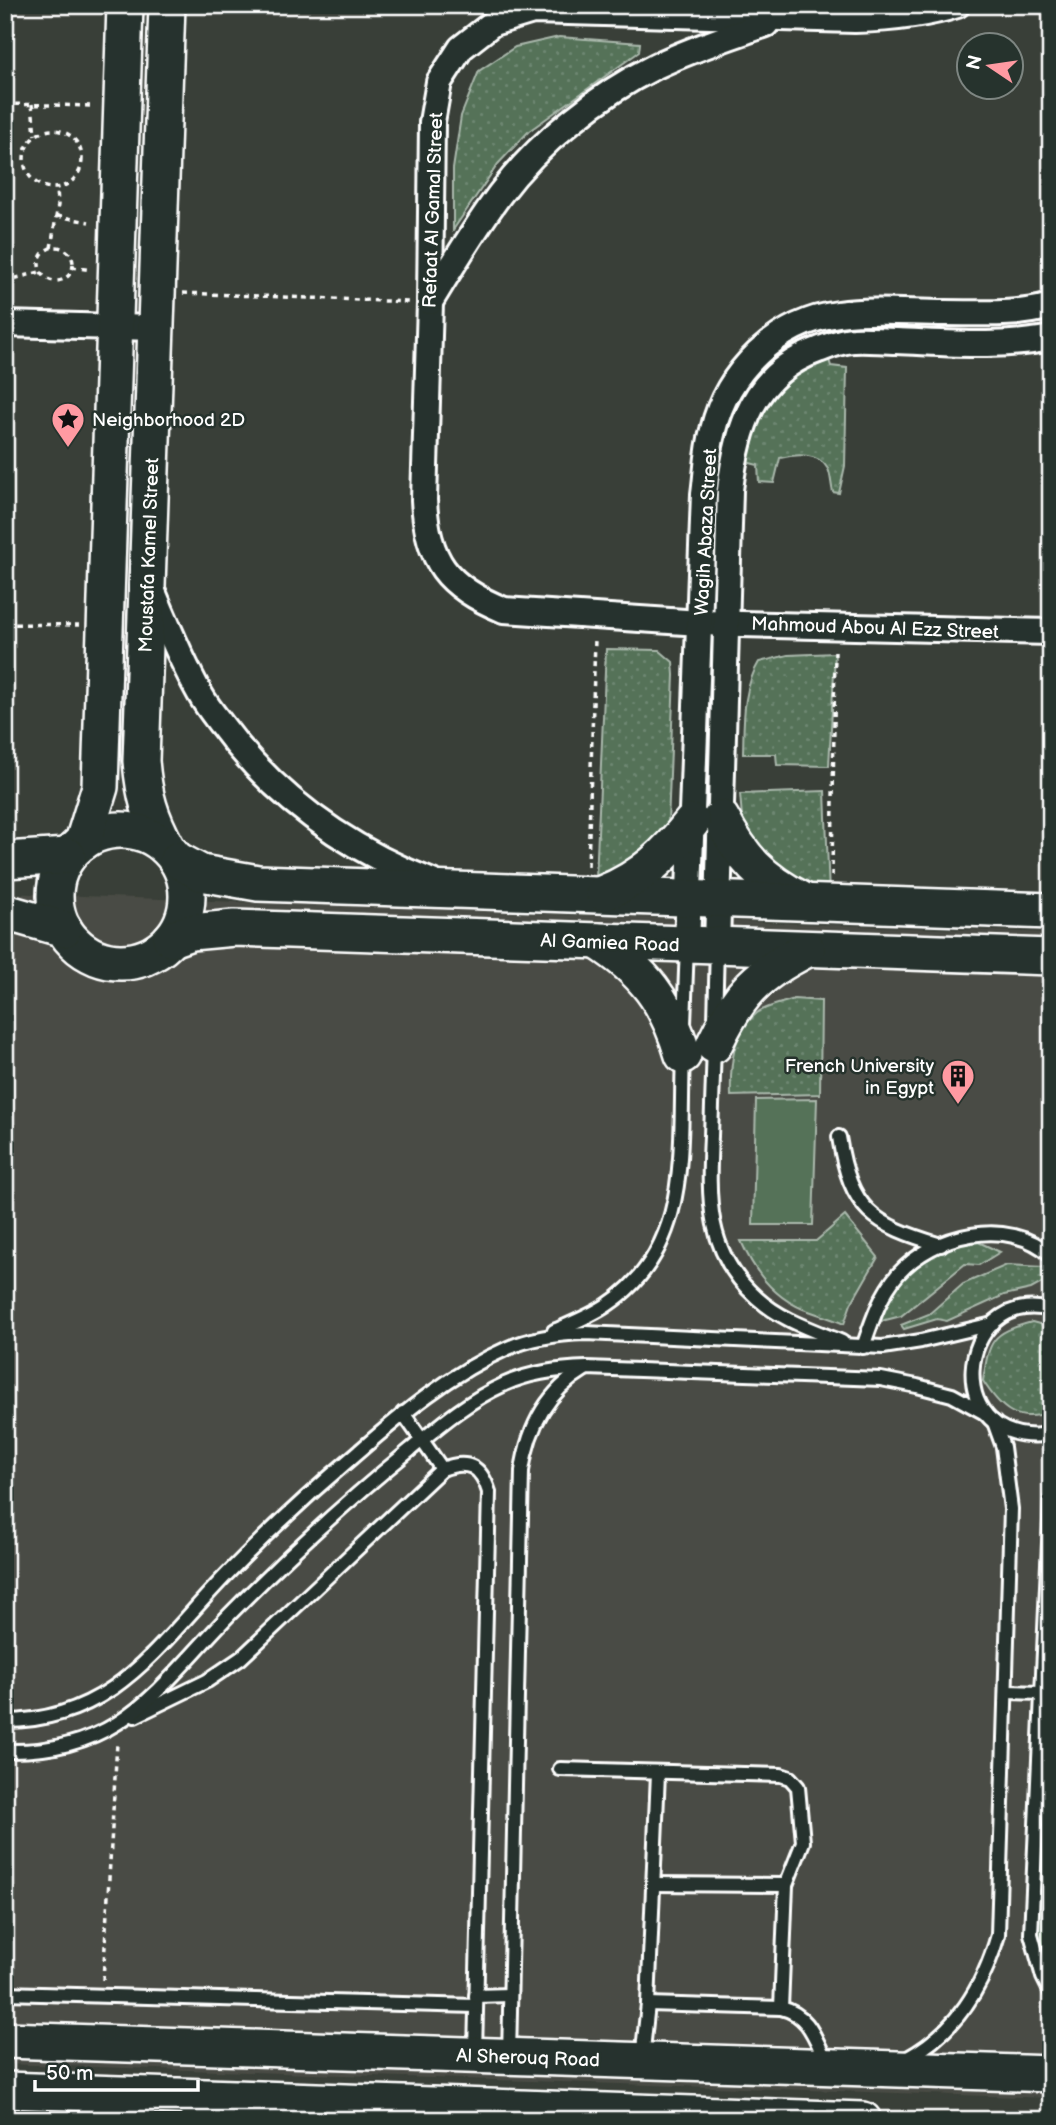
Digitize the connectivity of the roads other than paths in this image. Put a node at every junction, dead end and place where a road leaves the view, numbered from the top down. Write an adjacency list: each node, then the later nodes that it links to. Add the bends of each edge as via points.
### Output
1 (125, 5): 8 (street, Moustafa Kamel Street)
2 (167, 5): 9 (street, Moustafa Kamel Street)
3 (957, 5): 4 (street, Refaat Al Gamal Street, via 898,18)
4 (780, 19): 5 (street, via 656,67 598,101 547,143 502,192); 5 (street, Refaat Al Gamal Street, via 533,11 493,23 461,48 439,82 432,122)
5 (430, 303): 12 (street, Refaat Al Gamal Street, via 425,529 435,557 453,581 476,599 504,610)
6 (1051, 306): 12 (street, Wagih Abaza Street, via 1010,313 836,314 788,331 766,346 732,384 712,432 704,494)
7 (5, 324): 8 (street)
8 (115, 327): 9 (street); 16 (street, Moustafa Kamel Street, via 100,787)
9 (155, 328): 11 (street, Moustafa Kamel Street)
10 (1051, 338): 13 (street, Wagih Abaza Street, via 997,345 852,340 810,352 774,376 748,412 734,453)
11 (147, 579): 17 (street, Moustafa Kamel Street, via 141,761 152,821); 19 (street, via 200,695 247,757 334,833 389,865)
12 (700, 623): 13 (street, Mahmoud Abou Al Ezz Street); 15 (street, Wagih Abaza Street)
13 (726, 623): 14 (street, Mahmoud Abou Al Ezz Street); 15 (street, Wagih Abaza Street)
14 (1051, 632)
15 (706, 820): 20 (street, via 642,875); 21 (street, Wagih Abaza Street); 22 (street, via 778,888)
16 (76, 849): 17 (street, via 99,833 117,830 144,834); 18 (street); 25 (street, via 56,884 55,900)
17 (172, 854): 19 (street, via 201,873 258,883); 26 (street, via 185,879 187,900)
18 (5, 860)
19 (449, 889): 20 (street)
20 (593, 895): 21 (street)
21 (704, 899): 22 (street); 28 (street, Wagih Abaza Street)
22 (818, 902): 23 (street)
23 (1051, 911)
24 (5, 912): 25 (street)
25 (64, 929): 26 (street, via 85,951 117,962 150,955)
26 (171, 939): 27 (street, Al Gamiea Road, via 234,928)
27 (597, 941): 28 (street, Al Gamiea Road); 31 (street, via 643,977 674,1026)
28 (702, 945): 29 (street, Al Gamiea Road); 31 (lane); 31 (lane)
29 (807, 949): 30 (street, Al Gamiea Road); 31 (street, via 776,965 750,987)
30 (1051, 957)
31 (698, 1050): 37 (lane, via 678,1189 662,1242 629,1288 607,1306); 38 (lane, via 712,1223 722,1251 736,1276 780,1315)
32 (839, 1137): 33 (lane, via 845,1169 869,1213 911,1236)
33 (941, 1245): 34 (lane, via 968,1234 995,1233 1022,1239); 38 (lane, via 918,1255 897,1275)
34 (1051, 1255)
35 (1051, 1310): 36 (lane, via 1017,1311)
36 (993, 1324): 38 (lane, via 921,1341); 41 (lane, via 972,1357 971,1377 975,1396)
37 (536, 1338): 38 (lane, via 586,1333); 40 (lane, via 482,1361)
38 (857, 1347)
39 (587, 1368): 41 (lane, via 881,1380 952,1395); 43 (lane, via 560,1369 507,1383 459,1409); 57 (lane, via 571,1377 542,1409 531,1429 522,1471)
40 (403, 1413): 43 (lane); 48 (lane, via 307,1497 118,1686 58,1715)
41 (989, 1417): 42 (lane, via 1011,1432); 46 (lane, via 1003,1447 1011,1509)
42 (1051, 1434)
43 (422, 1440): 44 (lane); 49 (lane, via 296,1549 164,1686)
44 (442, 1469): 49 (lane, via 241,1658 207,1681); 58 (lane, via 457,1463 473,1466 484,1477 489,1492)
45 (1051, 1499): 47 (lane)
46 (1006, 1692): 47 (lane); 65 (lane, via 998,1935 989,1965 976,1991 946,2029)
47 (1041, 1693): 56 (lane, via 1031,1934)
48 (5, 1721)
49 (118, 1723): 50 (lane, via 65,1746)
50 (5, 1751)
51 (560, 1769): 52 (lane)
52 (658, 1773): 53 (lane); 54 (lane, via 790,1778 798,1787 803,1842)
53 (653, 1884): 54 (lane); 59 (lane)
54 (786, 1885): 60 (lane)
55 (5, 1993): 58 (lane)
56 (1051, 1993)
57 (510, 1995): 58 (lane); 62 (lane)
58 (476, 2001): 62 (lane)
59 (648, 2004): 60 (lane); 63 (lane)
60 (781, 2008): 64 (lane, via 805,2020)
61 (5, 2040): 62 (street, Al Sherouq Road)
62 (492, 2056): 63 (street, Al Sherouq Road); 70 (street, via 469,2072 469,2090); 70 (street, via 518,2072 519,2091)
63 (642, 2061): 64 (street, Al Sherouq Road)
64 (829, 2066): 65 (street, Al Sherouq Road)
65 (891, 2068): 66 (street, Al Sherouq Road)
66 (1051, 2074)
67 (5, 2090): 68 (street)
68 (300, 2100): 69 (street); 72 (street)
69 (390, 2102): 70 (street); 73 (street)
70 (493, 2107): 71 (street)
71 (605, 2115): 74 (street)
72 (192, 2120)
73 (424, 2120)
74 (863, 2120)

